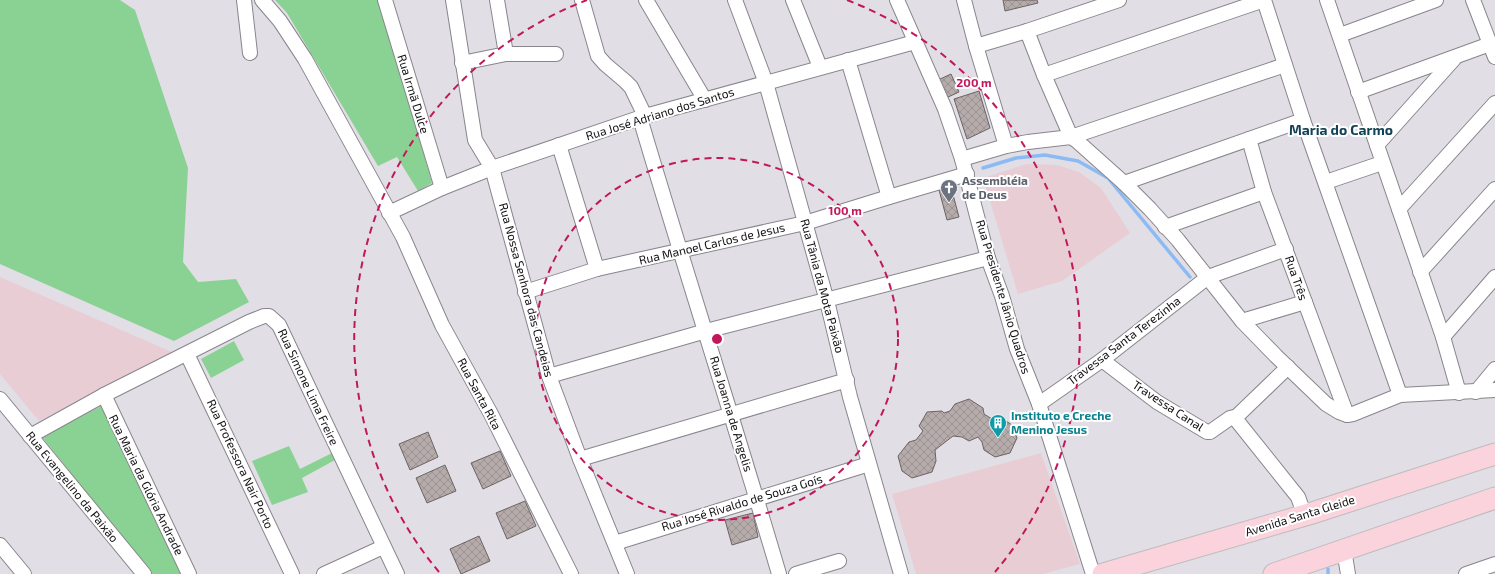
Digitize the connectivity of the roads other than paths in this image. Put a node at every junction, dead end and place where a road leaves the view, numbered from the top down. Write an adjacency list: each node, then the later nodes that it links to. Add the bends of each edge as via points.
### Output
1 (244, 0): 21 (street)
2 (262, 0): 53 (street, via 305,59)
3 (385, 0): 48 (street, Rua Irmã Dulce)
4 (453, 0): 27 (street, Rua Nossa Senhora das Candeias)
5 (496, 0): 23 (street)
6 (582, 0): 35 (street, Rua Joanna de Angelis, via 598,56 631,87)
7 (646, 0): 33 (street)
8 (735, 0): 31 (street, Rua Tânia da Mota Paixão)
9 (793, 0): 29 (street)
10 (897, 0): 19 (street, Rua Presidente Jânio Quadros)
11 (964, 0): 20 (street)
12 (1119, 0): 17 (street)
13 (1264, 0): 28 (street); 30 (street)
14 (1327, 0): 18 (street)
15 (1436, 0): 18 (street)
16 (1473, 0): 22 (street)
17 (1027, 31): 20 (street); 30 (street)
18 (1340, 35): 32 (street)
19 (915, 42): 26 (street, Rua José Adriano dos Santos); 42 (street, Rua Presidente Jânio Quadros, via 945,109)
20 (976, 46): 41 (street)
21 (250, 53)
22 (1494, 53): 25 (street)
23 (506, 54): 24 (street); 27 (street)
24 (556, 54)
25 (1455, 58): 32 (street); 40 (street)
26 (848, 60): 29 (street, Rua José Adriano dos Santos); 51 (street)
27 (462, 63): 44 (street, Rua Nossa Senhora das Candeias, via 475,140)
28 (1285, 65): 36 (street); 37 (street)
29 (820, 67): 31 (street, Rua José Adriano dos Santos)
30 (1044, 75): 37 (street)
31 (766, 83): 33 (street, Rua José Adriano dos Santos); 54 (street, Rua Tânia da Mota Paixão)
32 (1358, 92): 40 (street)
33 (705, 100): 35 (street, Rua José Adriano dos Santos)
34 (1495, 103): 52 (street)
35 (643, 117): 39 (street, Rua José Adriano dos Santos); 57 (street, Rua Joanna de Angelis)
36 (1303, 120): 38 (street); 46 (street)
37 (1071, 137): 41 (street); 47 (street)
38 (1249, 139): 47 (street); 50 (street, Rua Três)
39 (559, 145): 44 (street, Rua José Adriano dos Santos); 59 (street)
40 (1377, 145): 43 (street)
41 (1006, 146): 42 (street)
42 (962, 159): 45 (street, Rua Presidente Jânio Quadros)
43 (1382, 163): 46 (street); 52 (street)
44 (492, 168): 48 (street, Rua José Adriano dos Santos); 63 (street, Rua Nossa Senhora das Candeias)
45 (967, 174): 51 (street, Rua Manoel Carlos de Jesus); 58 (street, Rua Presidente Jânio Quadros)
46 (1326, 182): 78 (street)
47 (1124, 183): 55 (street)
48 (442, 188): 53 (street, Rua José Adriano dos Santos)
49 (1495, 190): 60 (street)
50 (1264, 192): 55 (street); 56 (street, Rua Três)
51 (889, 197): 54 (street, Rua Manoel Carlos de Jesus)
52 (1399, 209): 60 (street)
53 (389, 213): 105 (street, Rua Santa Rita, via 403,237 442,325 491,414)
54 (805, 223): 57 (street, Rua Manoel Carlos de Jesus); 64 (street, Rua Tânia da Mota Paixão)
55 (1165, 227): 61 (street)
56 (1286, 249): 61 (street, Travessa Santa Terezinha); 65 (street, Rua Três)
57 (679, 251): 59 (street, Rua Manoel Carlos de Jesus); 67 (street, Rua Joanna de Angelis)
58 (988, 258): 64 (street); 81 (street, Rua Presidente Jânio Quadros, via 1017,349)
59 (598, 269): 63 (street, Rua Manoel Carlos de Jesus)
60 (1420, 272): 68 (street)
61 (1208, 277): 66 (street); 70 (street, Travessa Santa Terezinha)
62 (1495, 277): 68 (street)
63 (525, 292): 73 (street, Rua Nossa Senhora das Candeias)
64 (827, 300): 67 (street); 74 (street, Rua Tânia da Mota Paixão)
65 (1304, 302): 66 (street); 83 (street, Rua Três)
66 (1242, 321): 71 (street)
67 (706, 331): 73 (street); 82 (street, Rua Joanna de Angelis)
68 (1442, 337): 77 (street)
69 (188, 354): 79 (street, Rua Simone Lima Freire); 94 (street, Rua Simone Lima Freire, via 248,322 264,316 272,317 279,325); 102 (street, Rua Professora Nair Porto)
70 (1102, 360): 81 (street, Travessa Santa Terezinha); 84 (street, Travessa Canal, via 1157,402 1207,432 1232,417)
71 (1288, 368): 83 (street, via 1326,404); 84 (street)
72 (1495, 369): 76 (street)
73 (549, 376): 87 (street, Rua Nossa Senhora das Candeias)
74 (846, 380): 82 (street); 88 (street, Rua Tânia da Mota Paixão)
75 (1495, 390): 76 (street)
76 (1476, 392): 77 (street)
77 (1459, 393): 78 (street)
78 (1400, 395): 83 (street)
79 (104, 396): 85 (street, Rua Simone Lima Freire); 101 (street, Rua Maria da Glória Andrade)
80 (0, 399): 85 (street, Rua Evangelino da Paixão)
81 (1039, 404): 110 (street, Rua Presidente Jânio Quadros)
82 (730, 414): 87 (street); 89 (street, Rua Joanna de Angelis)
83 (1347, 415)
84 (1236, 418): 91 (street, via 1298,497)
85 (30, 436): 100 (street, Rua Evangelino da Paixão)
86 (1495, 454): 91 (main road, Avenida Santa Gleide)
87 (580, 459): 92 (street, Rua Nossa Senhora das Candeias)
88 (869, 464): 89 (street, Rua José Rivaldo de Souza Goís); 109 (street, Rua Tânia da Mota Paixão)
89 (756, 498): 92 (street, Rua José Rivaldo de Souza Goís); 107 (street, Rua Joanna de Angelis)
90 (1495, 498): 95 (main road)
91 (1305, 516): 111 (main road, Avenida Santa Gleide)
92 (615, 543): 106 (street, Rua Nossa Senhora das Candeias)
93 (0, 546): 99 (street)
94 (383, 546): 103 (street); 104 (street, Rua Simone Lima Freire)
95 (1344, 550): 98 (main road); 113 (street)
96 (839, 561): 108 (street)
97 (1495, 564): 114 (street)
98 (1299, 570): 112 (main road)
99 (24, 574)
100 (144, 574)
101 (189, 574)
102 (292, 574)
103 (324, 574)
104 (397, 574)
105 (571, 574)
106 (627, 574)
107 (779, 574)
108 (796, 574)
109 (901, 574)
110 (1093, 574)
111 (1103, 574)
112 (1274, 574)
113 (1348, 574)
114 (1466, 574)

